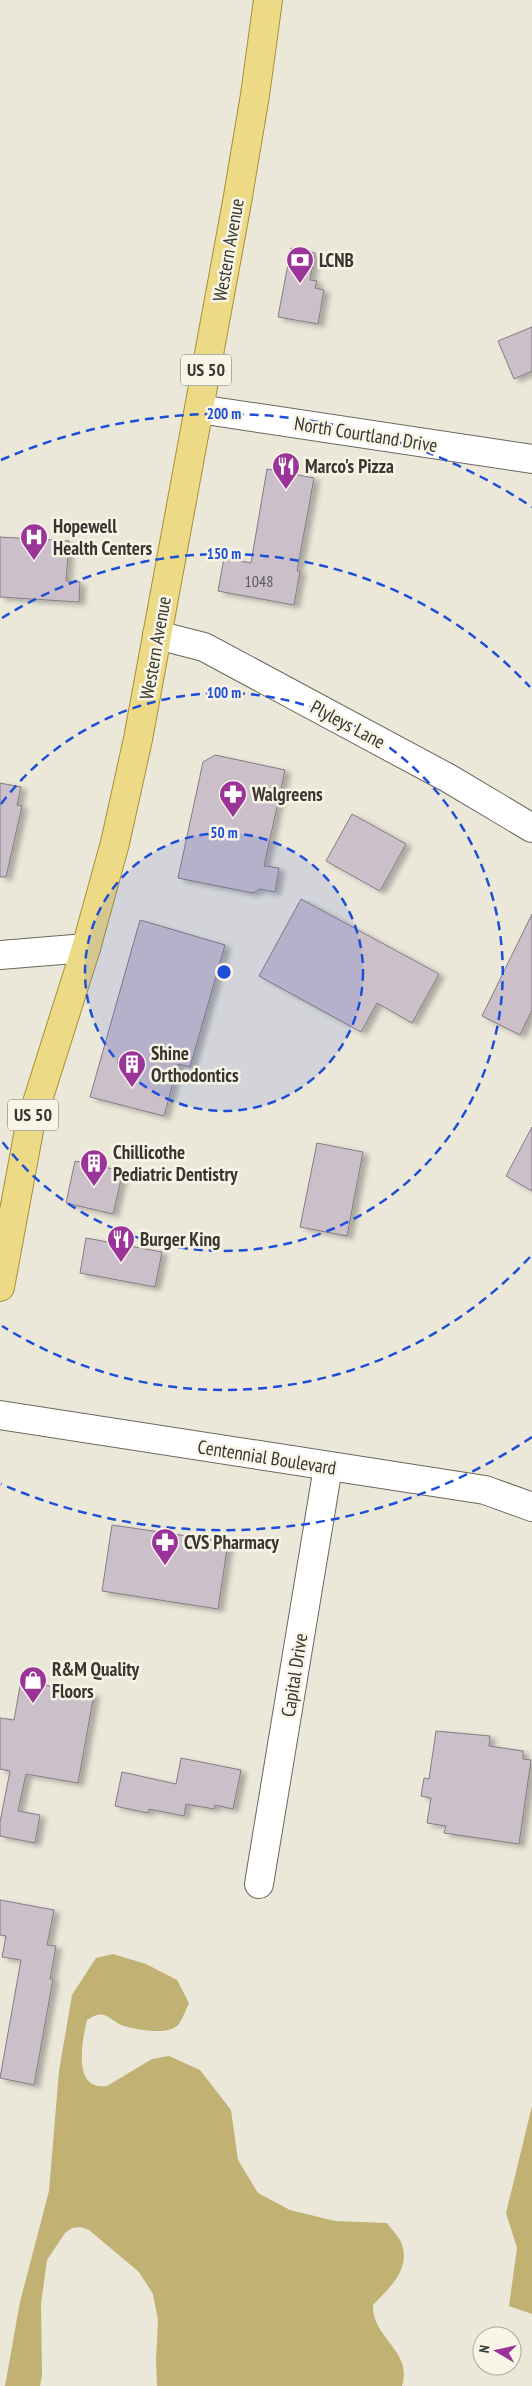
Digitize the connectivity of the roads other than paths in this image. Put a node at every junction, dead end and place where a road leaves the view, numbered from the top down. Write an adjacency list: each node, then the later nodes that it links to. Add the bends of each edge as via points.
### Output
1 (268, 0): 2 (main road, Western Avenue / US 50, via 254,104)
2 (199, 409): 3 (street, North Courtland Drive); 4 (main road, Western Avenue / US 50)
3 (532, 460)
4 (157, 635): 5 (street, Plyleys Lane, via 204,647 440,774); 6 (main road, Western Avenue / US 50, via 115,843)
5 (532, 828)
6 (86, 948): 7 (street); 8 (main road, Western Avenue / US 50, via 30,1125)
7 (0, 955)
8 (0, 1287)
9 (0, 1416): 10 (street, Centennial Boulevard)
10 (328, 1467): 11 (street, Centennial Boulevard, via 485,1490); 12 (street, Capital Drive)
11 (532, 1507)
12 (259, 1884)

